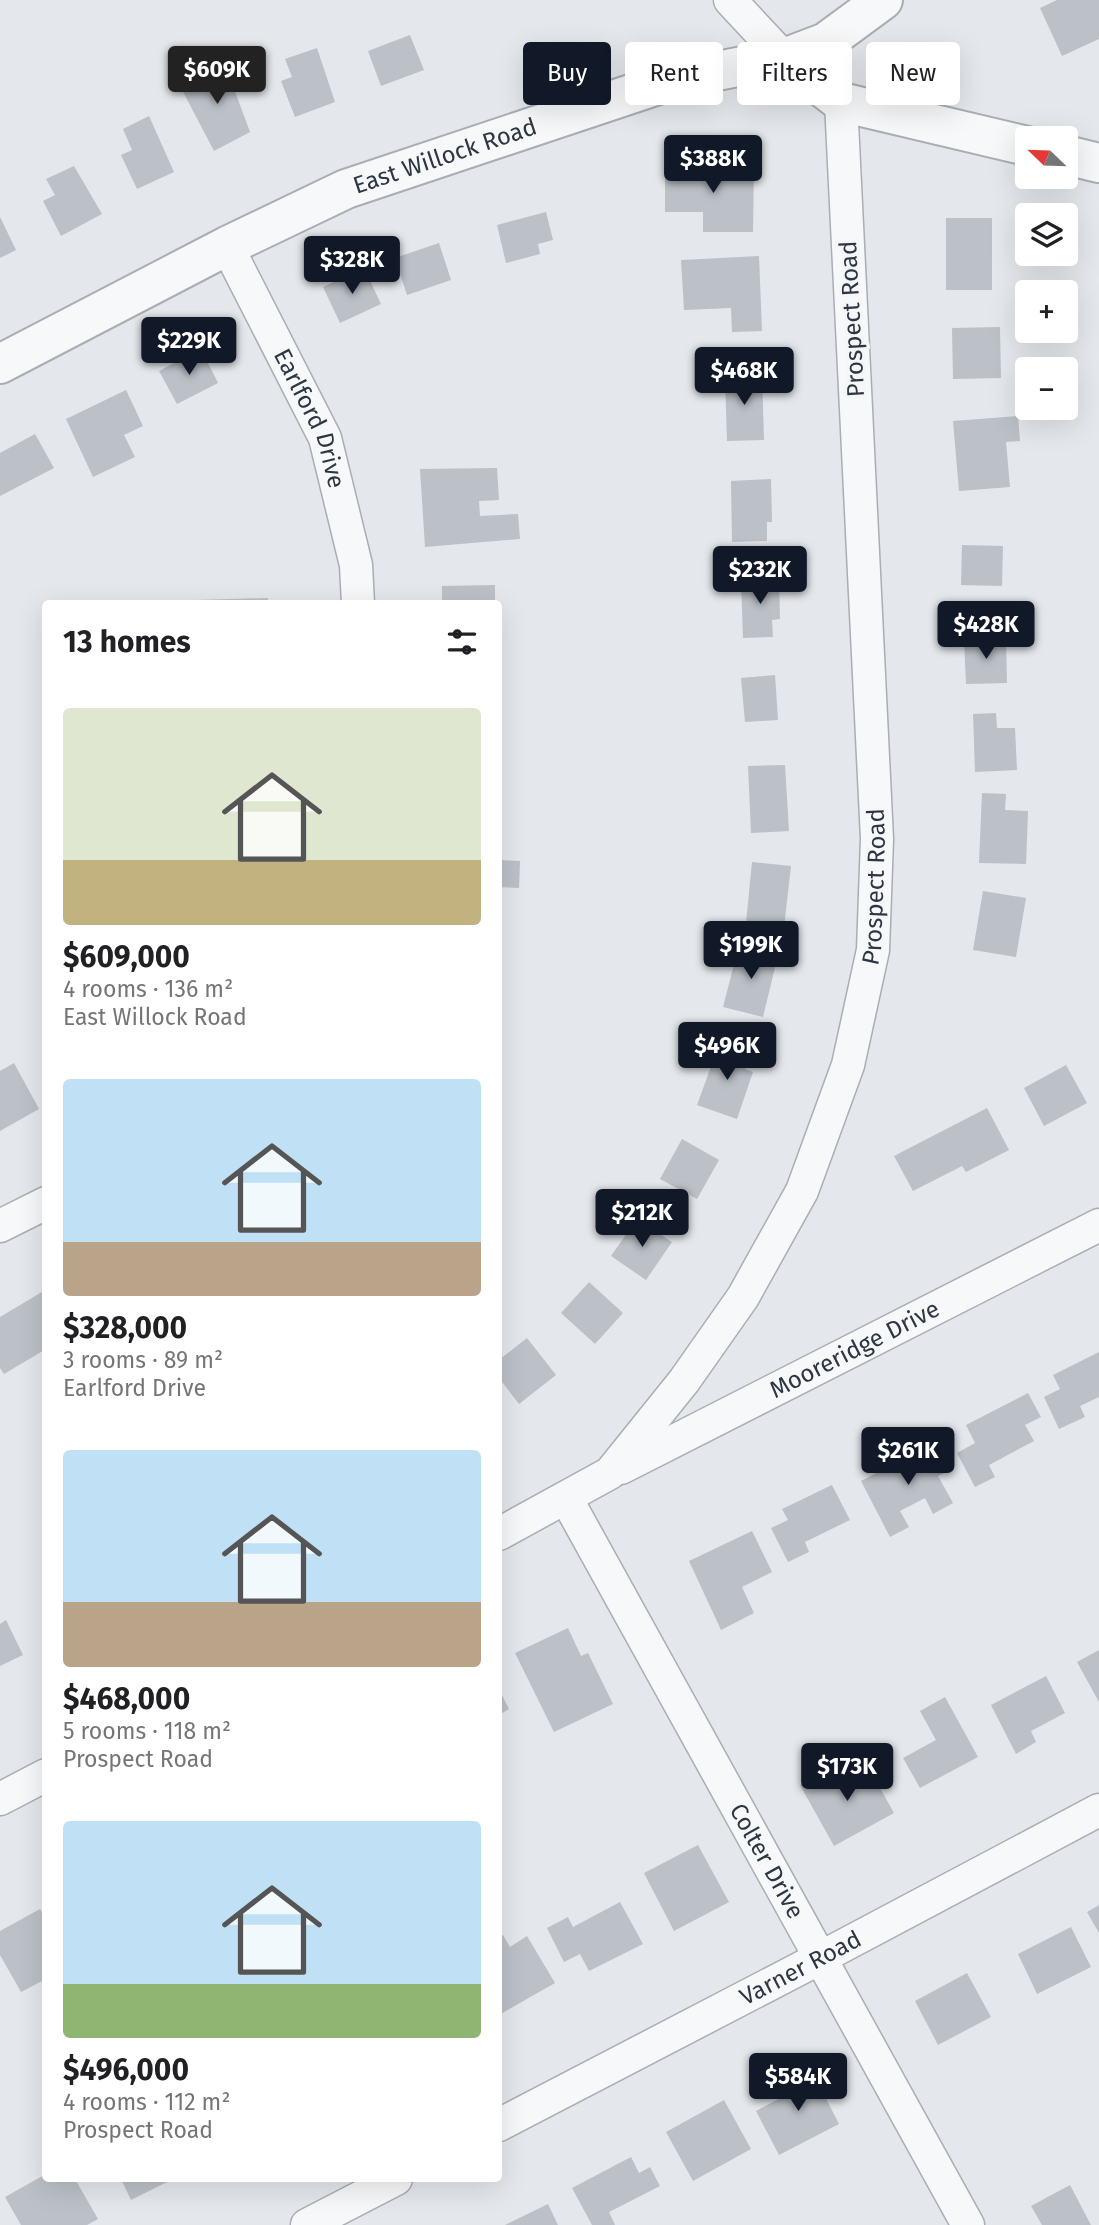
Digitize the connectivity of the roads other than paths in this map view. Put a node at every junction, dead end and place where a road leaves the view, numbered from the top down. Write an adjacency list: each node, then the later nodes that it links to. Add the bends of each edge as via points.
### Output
1 (730, 0): 3 (street)
2 (883, 0): 4 (street)
3 (769, 42)
4 (826, 42)
5 (737, 67): 11 (street, East Willock Road, via 676,79 346,189)
6 (841, 105): 17 (street, Prospect Road, via 877,839 873,950 848,1065 802,1191 743,1297 684,1381)
7 (852, 105): 8 (street)
8 (1015, 143)
9 (1078, 158): 10 (street)
10 (1099, 163)
11 (227, 246): 12 (street, East Willock Road); 13 (street, Earlford Drive, via 326,438 356,565)
12 (0, 364)
13 (358, 600)
14 (42, 1205): 16 (street)
15 (1099, 1225): 17 (street, Mooreridge Drive)
16 (0, 1226)
17 (610, 1473): 18 (street, Prospect Road)
18 (566, 1498): 19 (street, Prospect Road); 23 (street, Colter Drive)
19 (502, 1532)
20 (42, 1777): 21 (street)
21 (0, 1799)
22 (1099, 1810): 23 (street, Varner Road)
23 (820, 1958): 24 (street, Varner Road); 27 (street, Colter Drive)
24 (502, 2123)
25 (390, 2182): 26 (street)
26 (307, 2225)
27 (968, 2225)

